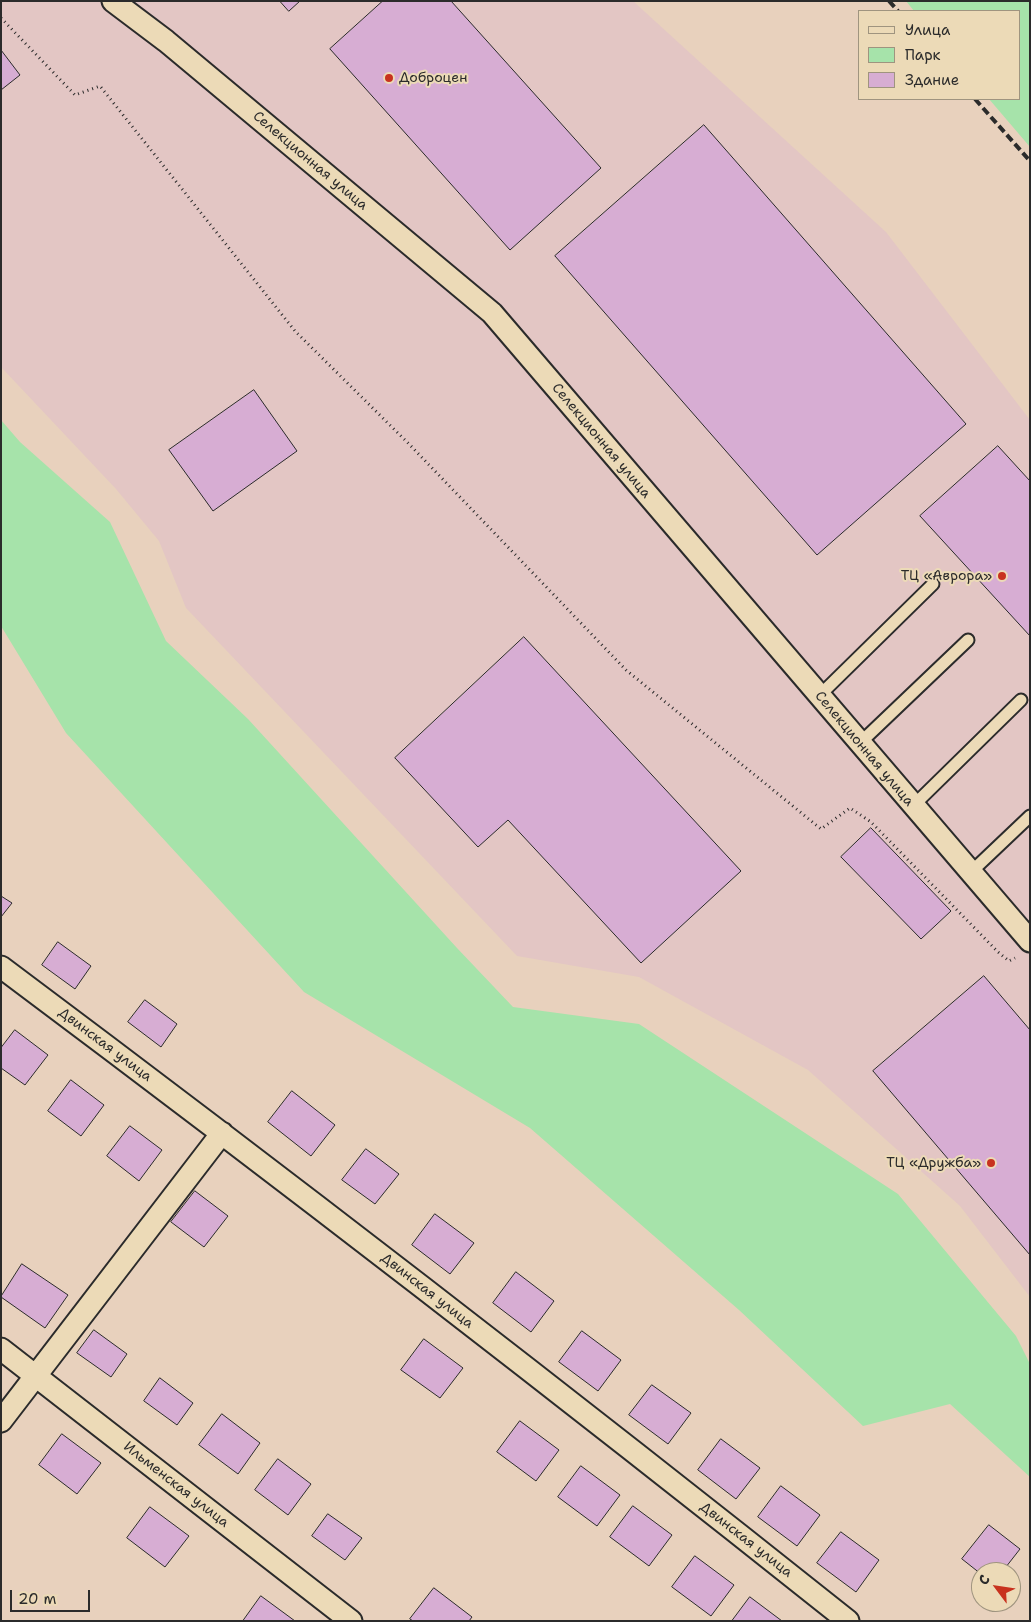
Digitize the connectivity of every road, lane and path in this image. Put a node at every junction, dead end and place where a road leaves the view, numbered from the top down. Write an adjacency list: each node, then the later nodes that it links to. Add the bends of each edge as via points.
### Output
1 (112, 1): 5 (street, Селекционная улица, via 166,41 492,313)
2 (1, 18): 11 (path, via 75,95 100,86 295,331 626,670 821,829 850,808 871,822 998,952 1010,961)
3 (933, 584): 5 (lane)
4 (968, 640): 7 (lane)
5 (819, 696): 7 (street, Селекционная улица)
6 (1021, 700): 8 (lane)
7 (860, 744): 8 (street, Селекционная улица)
8 (913, 806): 10 (street, Селекционная улица)
9 (1030, 816): 10 (lane)
10 (970, 873): 11 (street, Селекционная улица)
11 (1023, 949)
12 (1, 967): 13 (street, Двинская улица)
13 (222, 1133): 15 (street); 18 (street, Двинская улица)
14 (1, 1349): 15 (street, Ильменская улица)
15 (35, 1376): 16 (street); 17 (street, Ильменская улица)
16 (1, 1421)
17 (351, 1621)
18 (848, 1621)

